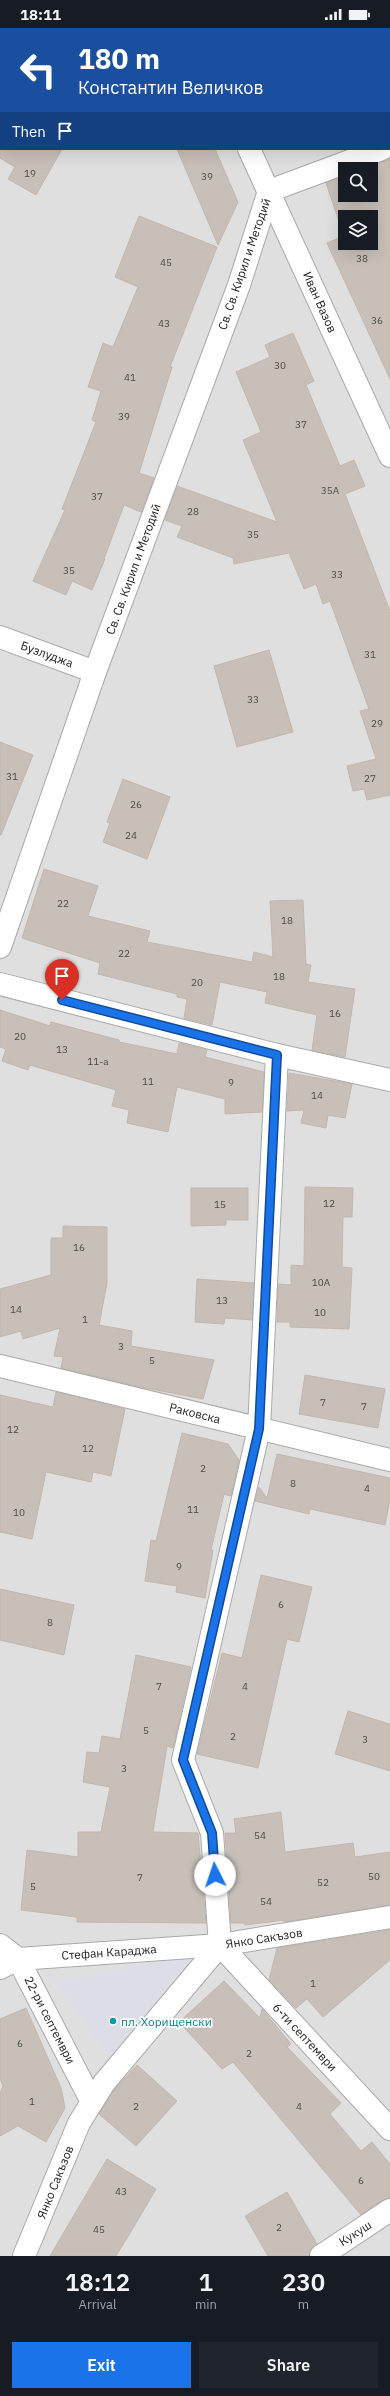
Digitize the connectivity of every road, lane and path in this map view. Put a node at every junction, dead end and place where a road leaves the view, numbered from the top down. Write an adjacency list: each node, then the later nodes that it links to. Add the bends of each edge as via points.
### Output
1 (249, 150): 3 (street, Иван Вазов)
2 (379, 150): 3 (street)
3 (269, 191): 4 (street, Иван Вазов); 6 (street, Св. Св. Кирил и Методий, via 239,286)
4 (388, 448)
5 (0, 637): 6 (street, Бузлуджа)
6 (95, 672): 7 (street, Св. Св. Кирил и Методий)
7 (0, 947)
8 (0, 984): 9 (street)
9 (277, 1055): 10 (street); 12 (street)
10 (390, 1080)
11 (0, 1366): 12 (street, Раковска)
12 (259, 1429): 13 (street, Раковска); 15 (street, via 183,1760 212,1833)
13 (390, 1460)
14 (390, 1917): 15 (street, Янко Сакъзов)
15 (220, 1944): 17 (street, Стефан Караджа); 18 (street, Янко Сакъзов, via 104,2083); 19 (street, 6-ти септември)
16 (0, 1945): 17 (street, 22-ри септември)
17 (9, 1964): 18 (street, 22-ри септември)
18 (92, 2102): 21 (street, Янко Сакъзов, via 79,2123)
19 (390, 2129)
20 (390, 2210): 22 (street, Кукуш)
21 (24, 2256)
22 (321, 2256)

